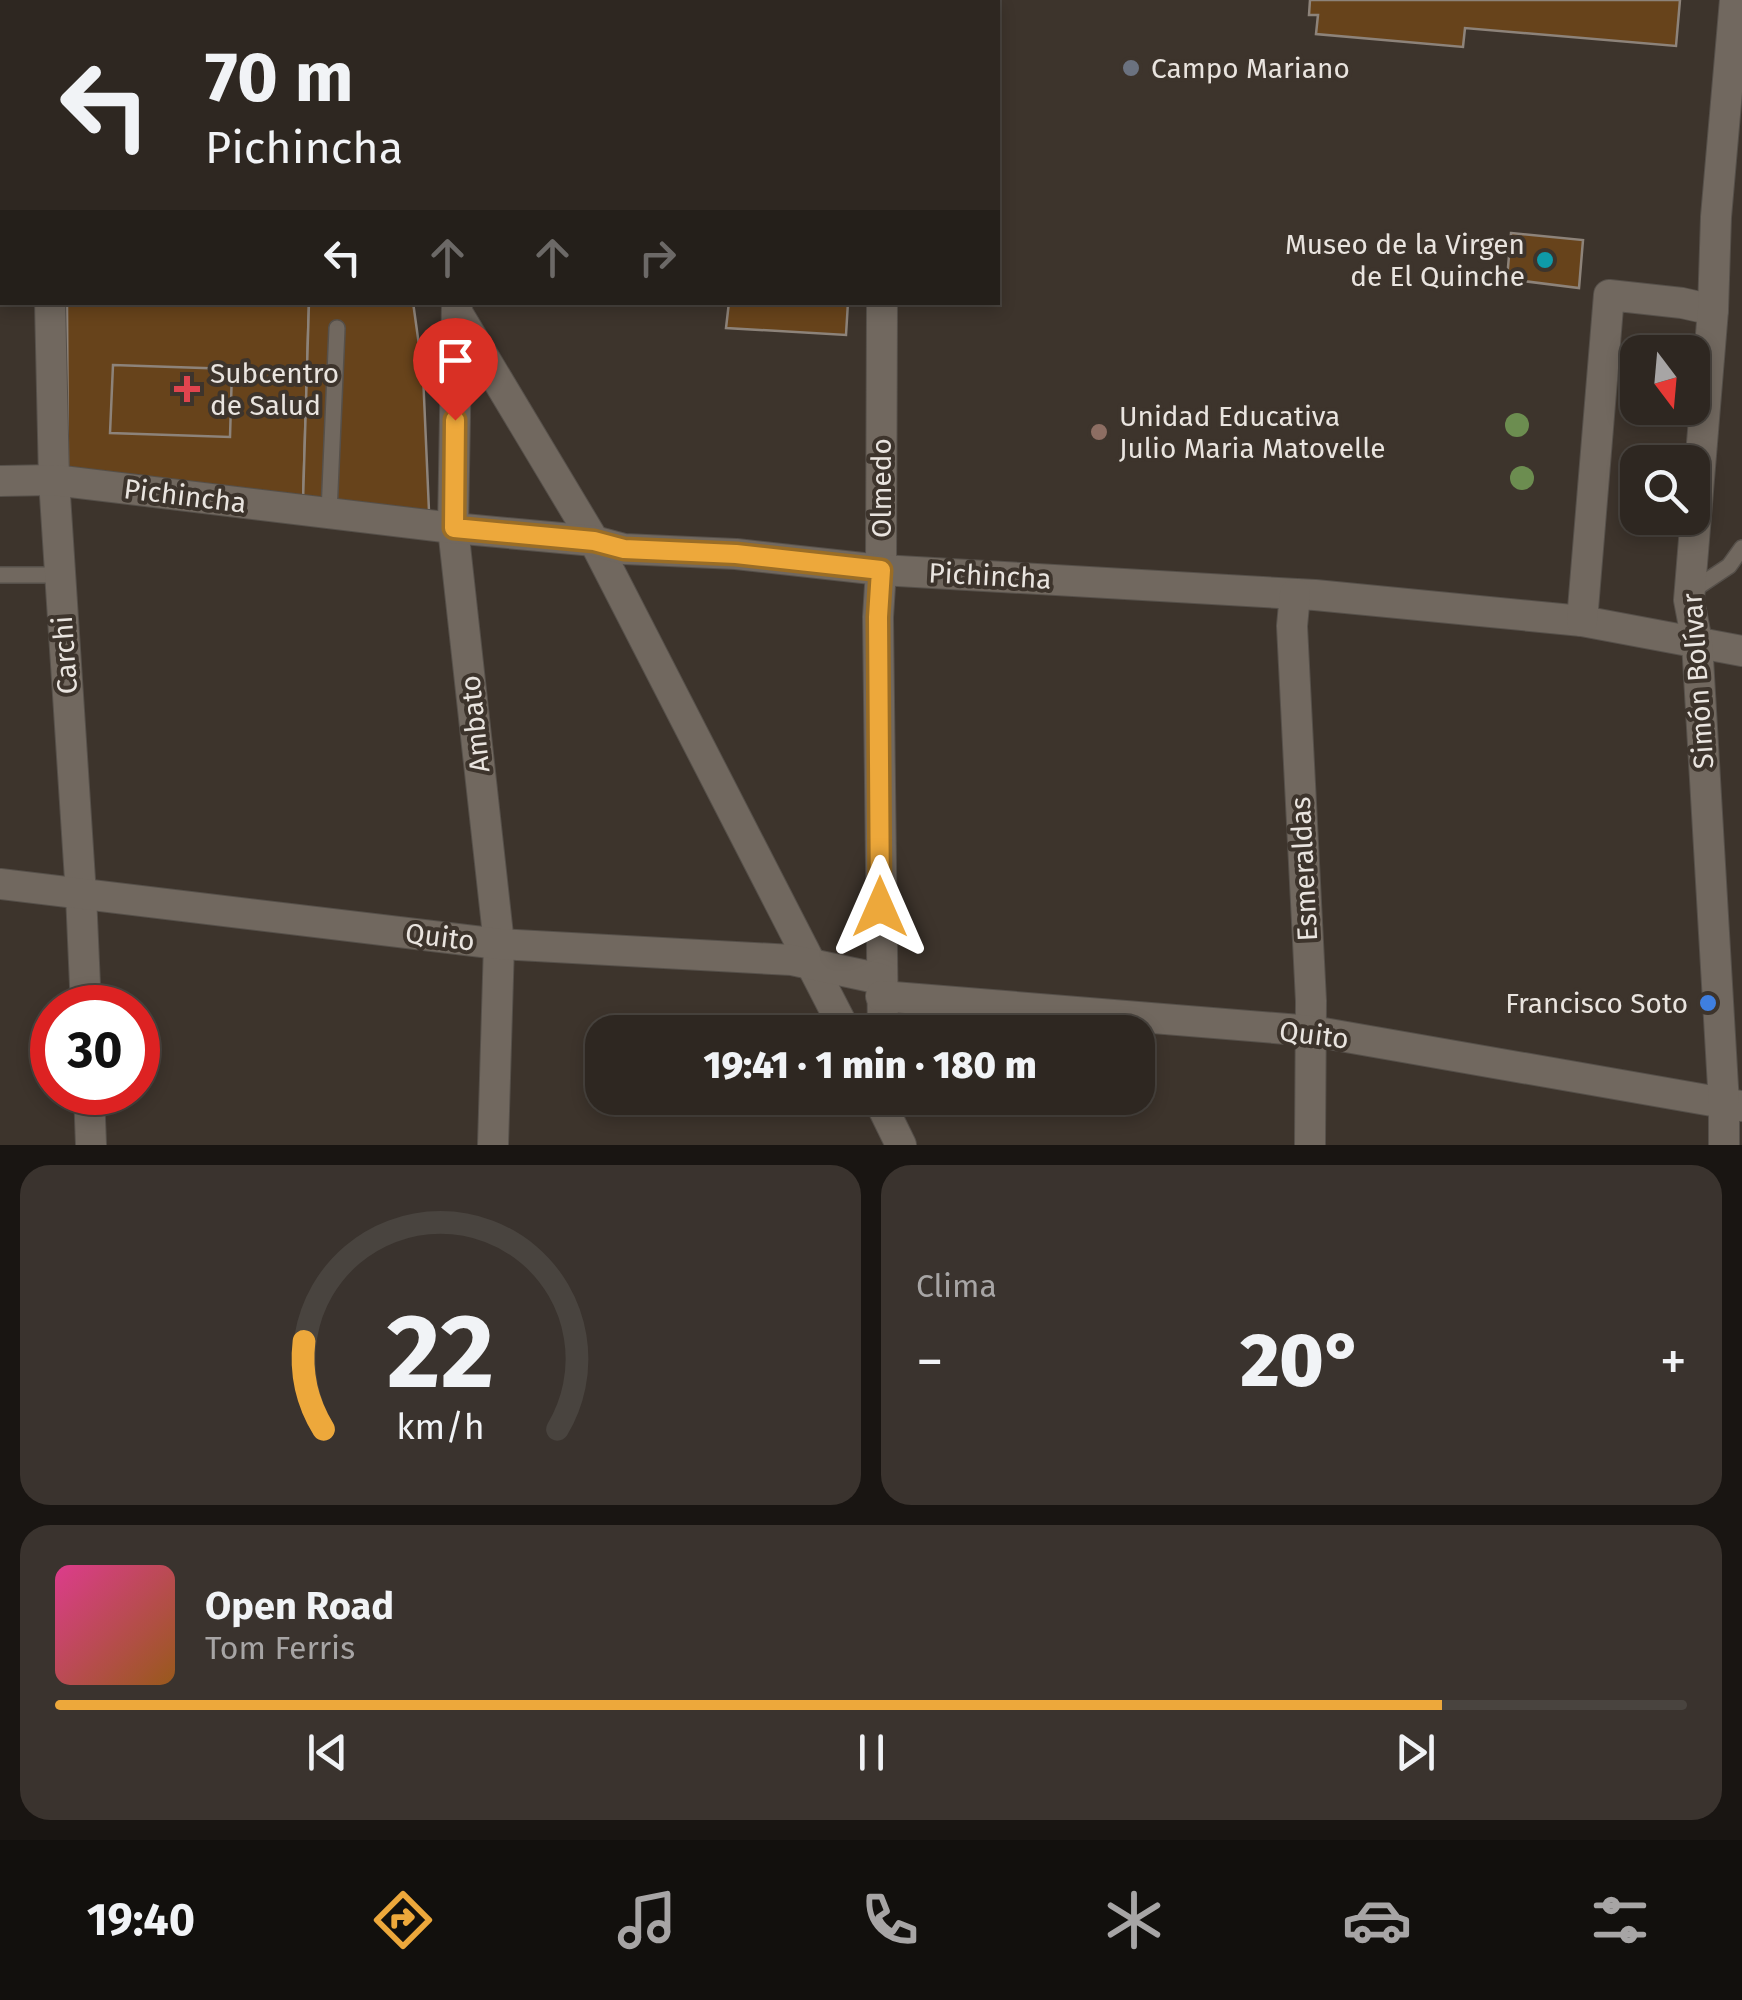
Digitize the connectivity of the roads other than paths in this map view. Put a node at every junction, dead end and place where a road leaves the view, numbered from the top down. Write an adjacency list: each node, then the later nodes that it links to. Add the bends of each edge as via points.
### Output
1 (1735, 0): 2 (street, Simón Bolívar)
2 (1729, 218): 6 (street, Simón Bolívar)
3 (50, 305): 9 (street, Carchi)
4 (882, 305): 14 (street, Olmedo)
5 (456, 306): 11 (street, Ambato); 12 (street)
6 (1713, 310): 17 (street, Simón Bolívar); 19 (street, via 1610,295)
7 (337, 328): 10 (lane)
8 (0, 480): 9 (street, Pichincha)
9 (54, 480): 10 (street, Pichincha); 16 (street, Carchi)
10 (329, 513): 11 (street, Pichincha)
11 (454, 528): 12 (street, Pichincha); 24 (street, Ambato)
12 (594, 541): 14 (street, Pichincha); 25 (street)
13 (1742, 548): 17 (lane, via 1729,566)
14 (881, 570): 18 (street, Pichincha); 27 (street, Olmedo)
15 (0, 575): 16 (lane)
16 (60, 575): 23 (street, Carchi)
17 (1690, 592): 20 (street, Simón Bolívar)
18 (1295, 594): 19 (street, Pichincha); 30 (street, Esmeraldas)
19 (1582, 622): 20 (street, Pichincha)
20 (1697, 642): 21 (street, Pichincha); 31 (street, Simón Bolívar)
21 (1742, 651)
22 (0, 884): 23 (street, Quito)
23 (81, 895): 24 (street, Quito); 26 (street, Carchi)
24 (499, 944): 25 (street, Quito); 36 (street, Ambato)
25 (813, 966): 27 (street, Quito); 28 (street)
26 (85, 985)
27 (881, 988): 29 (street, Olmedo); 30 (street, Quito)
28 (838, 1015)
29 (882, 1015)
30 (1312, 1032): 31 (street, Quito); 39 (street, Esmeraldas)
31 (1733, 1105): 40 (street, Simón Bolívar)
32 (90, 1115): 35 (street)
33 (884, 1115): 37 (street)
34 (888, 1115): 38 (street)
35 (91, 1145)
36 (492, 1145)
37 (889, 1145)
38 (902, 1145)
39 (1310, 1145)
40 (1724, 1145)

